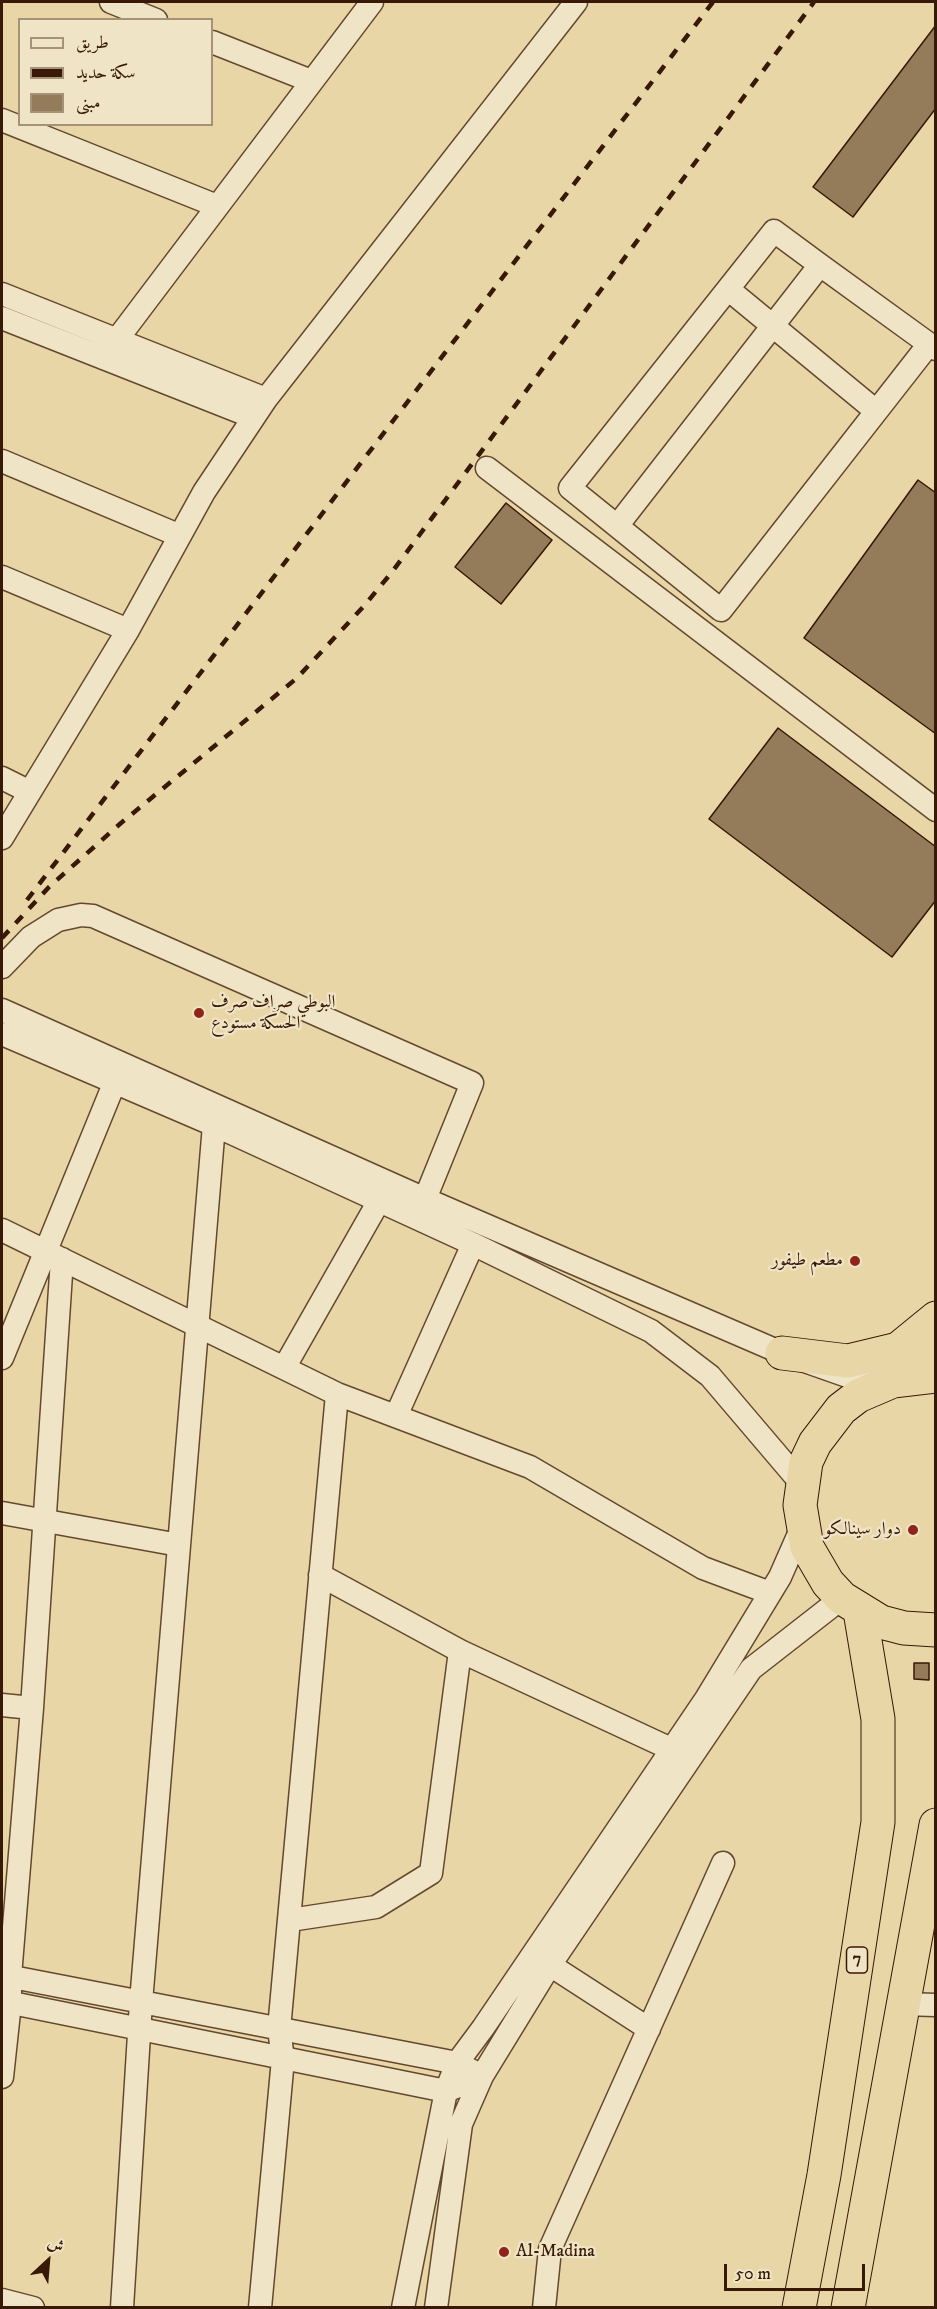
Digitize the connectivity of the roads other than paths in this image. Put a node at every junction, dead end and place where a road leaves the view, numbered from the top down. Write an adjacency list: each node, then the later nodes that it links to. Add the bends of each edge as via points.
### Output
1 (111, 2): 4 (street)
2 (372, 2): 6 (street)
3 (576, 2): 17 (street)
4 (151, 18)
5 (213, 42): 6 (street)
6 (312, 81): 8 (street)
7 (2, 120): 8 (street)
8 (217, 206): 14 (street)
9 (820, 265): 10 (street, via 774,231); 13 (street); 15 (street)
10 (728, 289): 13 (street); 22 (street, via 570,488)
11 (2, 294): 14 (street)
12 (2, 318): 16 (street)
13 (772, 326): 18 (street); 22 (street)
14 (117, 339): 16 (street); 17 (street)
15 (932, 347): 18 (street)
16 (103, 358): 19 (street)
17 (266, 399): 19 (street)
18 (876, 411): 22 (street, via 722,610)
19 (254, 417): 23 (street)
20 (2, 461): 23 (street)
21 (488, 468): 28 (street)
22 (617, 526)
23 (178, 535): 25 (street)
24 (2, 577): 25 (street)
25 (128, 630): 27 (street)
26 (2, 778): 27 (street)
27 (28, 791): 29 (street)
28 (936, 810)
29 (2, 838)
30 (2, 967): 35 (street, via 31,937 58,920 93,916 472,1083)
31 (2, 1010): 35 (street)
32 (2, 1034): 33 (street)
33 (114, 1084): 34 (street); 39 (street)
34 (214, 1125): 36 (street); 41 (street)
35 (425, 1199): 43 (street)
36 (379, 1201): 38 (street); 45 (street)
37 (2, 1230): 39 (street)
38 (473, 1244): 49 (street); 50 (street, via 651,1331 710,1376)
39 (55, 1256): 41 (street); 44 (street); 52 (street)
40 (936, 1318): 43 (highway, via 898,1349 848,1362)
41 (197, 1325): 45 (street); 54 (street)
42 (936, 1349): 47 (highway, 7)
43 (782, 1353): 47 (street)
44 (2, 1358)
45 (284, 1368): 48 (street)
46 (936, 1376): 47 (highway, 7)
47 (884, 1383): 50 (highway, 7, via 849,1403 826,1425)
48 (337, 1394): 49 (street); 55 (street)
49 (396, 1416): 56 (street, via 530,1467 703,1568)
50 (801, 1483): 53 (highway, 7)
51 (2, 1513): 52 (street)
52 (45, 1521): 54 (street); 61 (street)
53 (802, 1527): 56 (street); 57 (highway, 7, via 816,1566)
54 (179, 1545): 69 (street)
55 (320, 1575): 59 (street); 65 (street)
56 (770, 1593): 62 (street)
57 (851, 1604): 58 (highway, 7, via 881,1622); 66 (street, via 751,1669); 87 (highway, 7, via 878,1719 879,1822 824,2175)
58 (936, 1630)
59 (460, 1651): 62 (street); 65 (street, via 431,1873 376,1907)
60 (2, 1705): 61 (street)
61 (32, 1708): 67 (street)
62 (671, 1749): 76 (street)
63 (936, 1825): 70 (highway)
64 (723, 1863): 74 (street)
65 (290, 1920): 73 (street)
66 (550, 1965): 74 (street); 77 (street)
67 (6, 1975): 68 (street); 69 (street)
68 (6, 2002): 72 (street); 78 (street)
69 (141, 2002): 72 (street); 73 (street)
70 (902, 2004): 71 (street); 88 (highway)
71 (936, 2005)
72 (140, 2029): 75 (street); 82 (street)
73 (279, 2029): 75 (street); 76 (street)
74 (649, 2029): 86 (street, via 550,2249)
75 (283, 2059): 79 (street); 83 (street)
76 (457, 2063): 77 (street); 79 (street)
77 (482, 2076): 79 (street); 85 (street, via 461,2124)
78 (2, 2077)
79 (446, 2091): 84 (street)
80 (2, 2300): 81 (street)
81 (33, 2307)
82 (122, 2307)
83 (260, 2307)
84 (403, 2307)
85 (436, 2307)
86 (544, 2307)
87 (799, 2307)
88 (848, 2307)

